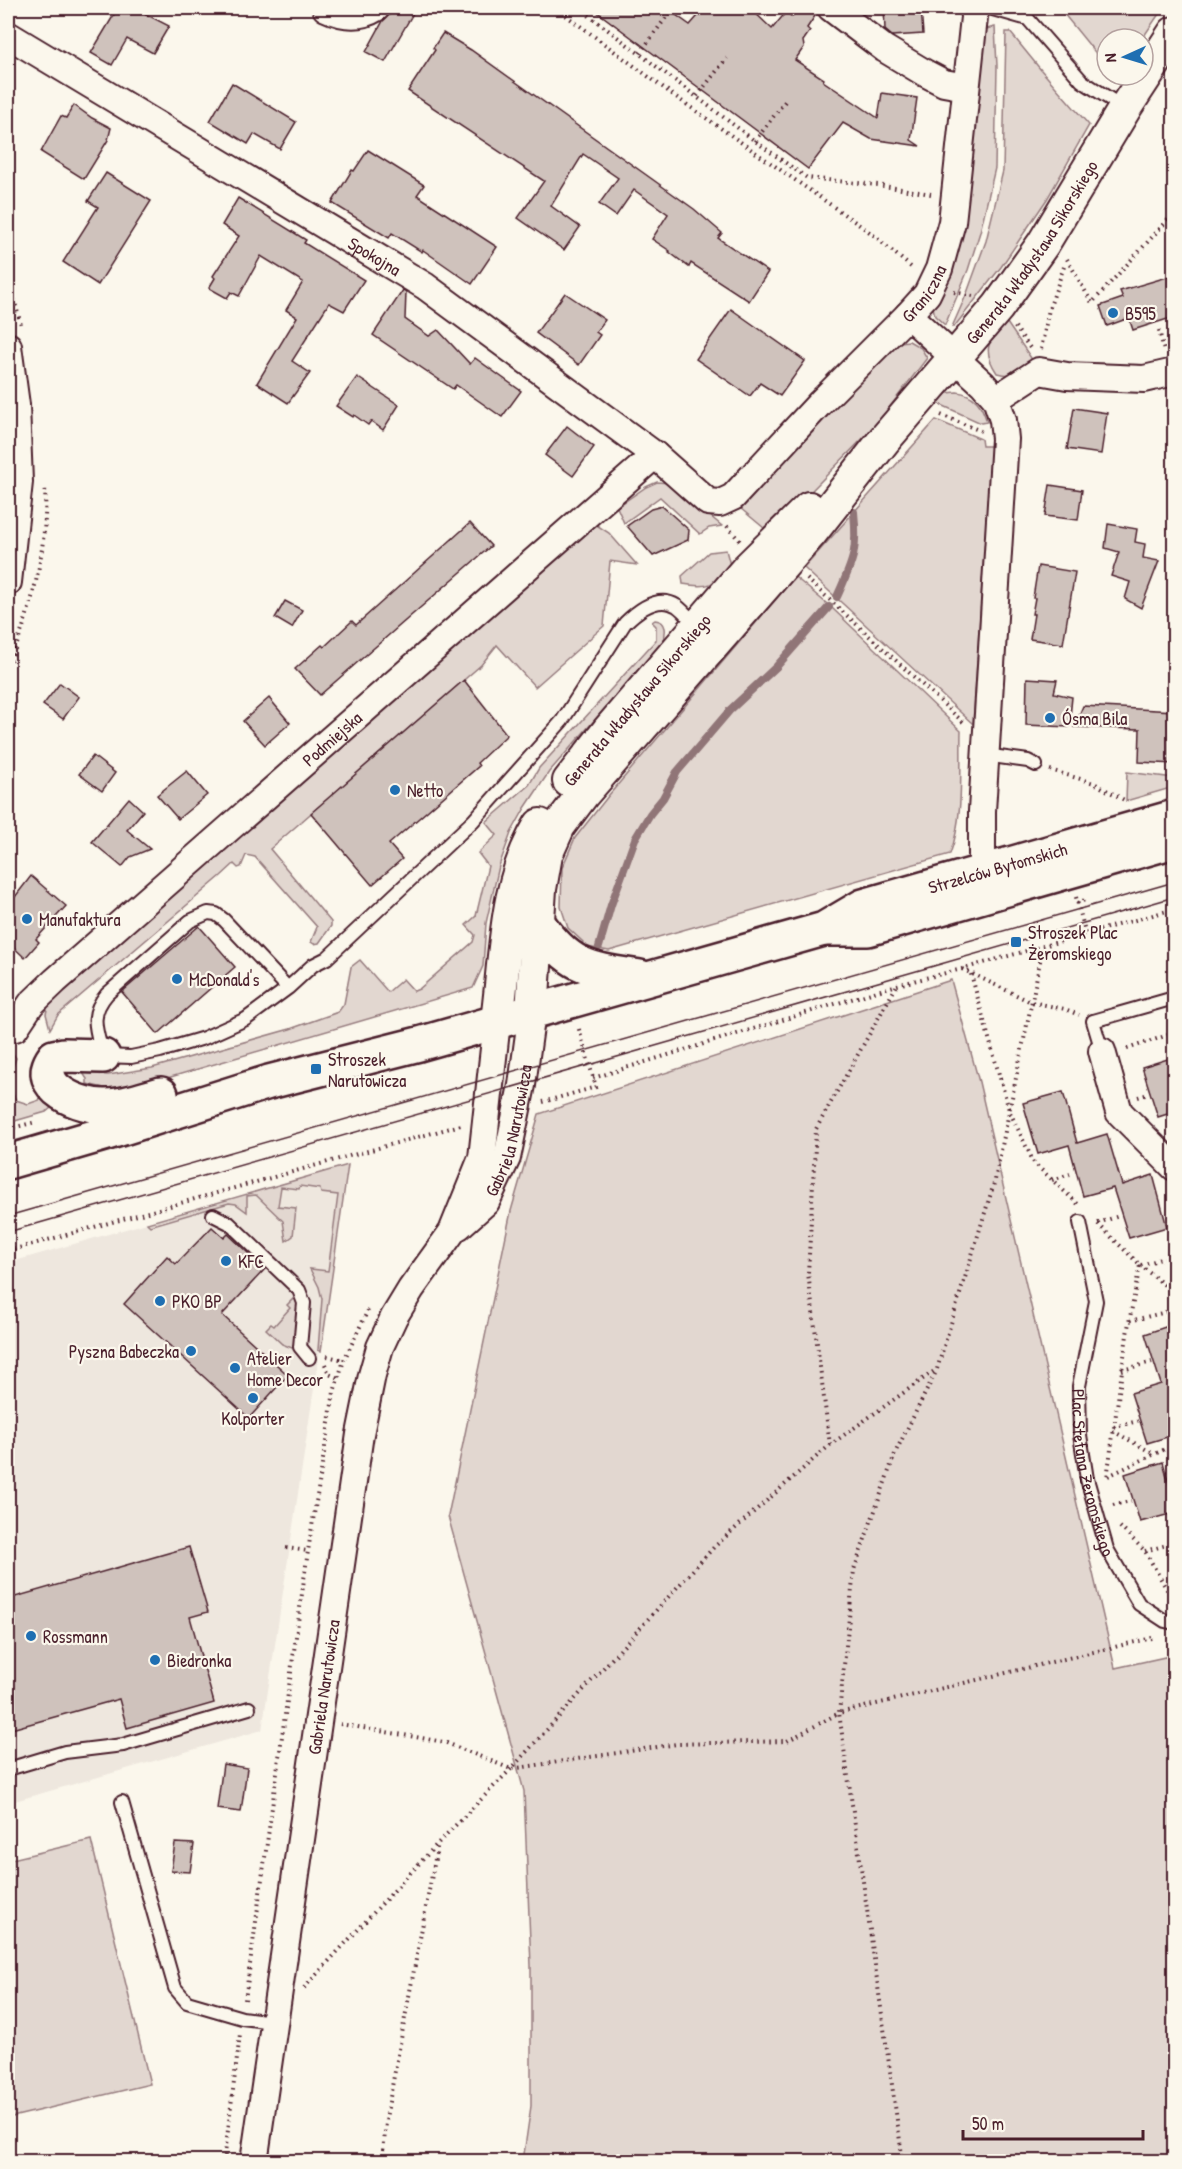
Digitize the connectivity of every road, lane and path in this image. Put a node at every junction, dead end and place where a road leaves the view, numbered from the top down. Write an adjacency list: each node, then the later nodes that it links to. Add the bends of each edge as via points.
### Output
1 (326, 8): 2 (street, via 339,14 359,15)
2 (376, 8)
3 (556, 8): 20 (path, via 871,233)
4 (582, 8): 11 (path)
5 (831, 8): 13 (street, via 885,49 925,73 944,83)
6 (975, 8): 13 (street, Graniczna)
7 (989, 8): 16 (lane, via 1028,19 1082,81)
8 (670, 12): 11 (path)
9 (8, 35): 30 (street, Spokojna, via 425,286)
10 (1170, 46): 16 (street, Generała Władysława Sikorskiego)
11 (640, 53): 14 (path)
12 (727, 58): 14 (path)
13 (966, 87): 18 (street, Graniczna)
14 (697, 96): 17 (path)
15 (786, 100): 17 (path)
16 (1125, 108): 27 (street, Generała Władysława Sikorskiego, via 1043,244)
17 (755, 141): 18 (path, via 807,178 878,185)
18 (955, 199): 20 (street, Graniczna, via 944,252)
19 (1174, 213): 26 (path, via 1092,303 1067,259 1049,309)
20 (931, 285): 21 (path); 22 (street, Graniczna)
21 (975, 296)
22 (909, 315): 27 (street); 31 (street, Graniczna, via 733,497)
23 (1010, 320): 25 (path)
24 (8, 346): 33 (street, via 16,405 19,482)
25 (1034, 354)
26 (1039, 356)
27 (956, 358): 29 (street); 34 (street, Generała Władysława Sikorskiego, via 885,439 771,544)
28 (1174, 372): 29 (street, via 1144,379 1067,376 1039,370)
29 (996, 399): 36 (street, via 1005,439)
30 (655, 455): 31 (street, Spokojna, via 708,502); 60 (street, Podmiejska, via 55,981 31,1004)
31 (720, 502)
32 (803, 576): 35 (path)
33 (8, 582)
34 (706, 635): 46 (street, Generała Władysława Sikorskiego, via 559,826 546,855); 53 (lane, via 675,604 654,602 636,612 562,721 473,820 327,958); 58 (street, Generała Władysława Sikorskiego, via 602,739 552,804 531,839 510,910)
35 (965, 724)
36 (985, 755): 37 (lane); 41 (street)
37 (1036, 765): 38 (path, via 1094,783)
38 (1131, 803)
39 (1174, 817): 41 (highway, Strzelców Bytomskich)
40 (1174, 842): 47 (highway, Strzelców Bytomskich, via 868,929)
41 (982, 872): 47 (highway, Strzelców Bytomskich, via 863,906)
42 (1075, 894): 44 (path)
43 (1085, 900): 44 (path)
44 (1077, 903): 48 (path)
45 (1174, 909): 48 (path)
46 (538, 923): 51 (highway, via 553,945 571,960 583,966); 56 (street, Generała Władysława Sikorskiego)
47 (824, 929): 51 (highway, Strzelców Bytomskich)
48 (1086, 935): 49 (path)
49 (1043, 947): 50 (path); 55 (path)
50 (962, 969): 52 (path); 55 (path)
51 (647, 978): 56 (highway, Strzelców Bytomskich)
52 (897, 986): 64 (path); 89 (path, via 816,1129 808,1272)
53 (288, 988): 63 (lane, via 246,1019 204,1038 131,1057); 63 (lane, via 224,920 216,914 202,914 98,1004 94,1022)
54 (1174, 998): 59 (lane)
55 (1031, 1002): 59 (path, via 1065,1009); 84 (path, via 995,1180)
56 (532, 1011): 58 (highway, Strzelców Bytomskich); 76 (street, Gabriela Narutowicza, via 507,1158 486,1202)
57 (576, 1019): 64 (path)
58 (497, 1021): 65 (highway, Strzelców Bytomskich); 76 (street, Gabriela Narutowicza, via 482,1158)
59 (1093, 1021): 62 (lane)
60 (15, 1028)
61 (1174, 1033): 62 (path)
62 (1110, 1051): 69 (street, via 1119,1112)
63 (103, 1056): 65 (highway, via 54,1057 48,1065 49,1080 66,1096 104,1107 219,1077)
64 (594, 1078): 66 (path, via 596,1087)
65 (268, 1082): 68 (highway, Strzelców Bytomskich)
66 (542, 1102)
67 (468, 1123): 77 (path)
68 (8, 1162)
69 (1174, 1167)
70 (1070, 1174): 71 (path)
71 (1051, 1180)
72 (213, 1215): 82 (lane, via 229,1222 299,1290 304,1303 300,1347)
73 (1119, 1216): 75 (path)
74 (1080, 1222): 99 (lane, Plac Stefana Żeromskiego, via 1096,1301 1078,1386 1087,1479 1107,1550 1139,1604)
75 (1098, 1223)
76 (452, 1232): 103 (street, Gabriela Narutowicza, via 394,1317 372,1375)
77 (8, 1251)
78 (1164, 1258): 79 (path, via 1140,1265)
79 (1174, 1293)
80 (1174, 1310): 81 (path)
81 (1130, 1321)
82 (315, 1357): 86 (path, via 329,1374)
83 (1152, 1362): 85 (path)
84 (937, 1369): 89 (path); 102 (path, via 896,1451 854,1570)
85 (1122, 1370)
86 (338, 1378)
87 (330, 1413): 97 (path)
88 (1138, 1421): 91 (path, via 1114,1429)
89 (830, 1445): 105 (path, via 714,1546)
90 (1174, 1445): 91 (path)
91 (1154, 1454): 92 (path)
92 (1107, 1476)
93 (1131, 1501): 94 (path)
94 (1109, 1506)
95 (1174, 1543): 98 (path)
96 (286, 1548): 97 (path)
97 (308, 1551): 108 (path)
98 (1145, 1551)
99 (1174, 1623)
100 (1163, 1636): 102 (path)
101 (249, 1708): 104 (lane, via 123,1745 65,1752)
102 (838, 1713): 105 (path, via 787,1741 677,1744); 113 (path)
103 (319, 1720): 105 (path, via 444,1742); 109 (street, Gabriela Narutowicza)
104 (8, 1769)
105 (511, 1769): 107 (path)
106 (122, 1802): 108 (lane, via 175,1988 187,2002)
107 (438, 1842): 109 (path); 112 (path, via 387,2113)
108 (242, 2018): 109 (lane); 110 (path)
109 (273, 2022): 111 (street, Gabriela Narutowicza)
110 (224, 2162)
111 (254, 2162)
112 (382, 2162)
113 (903, 2162)

